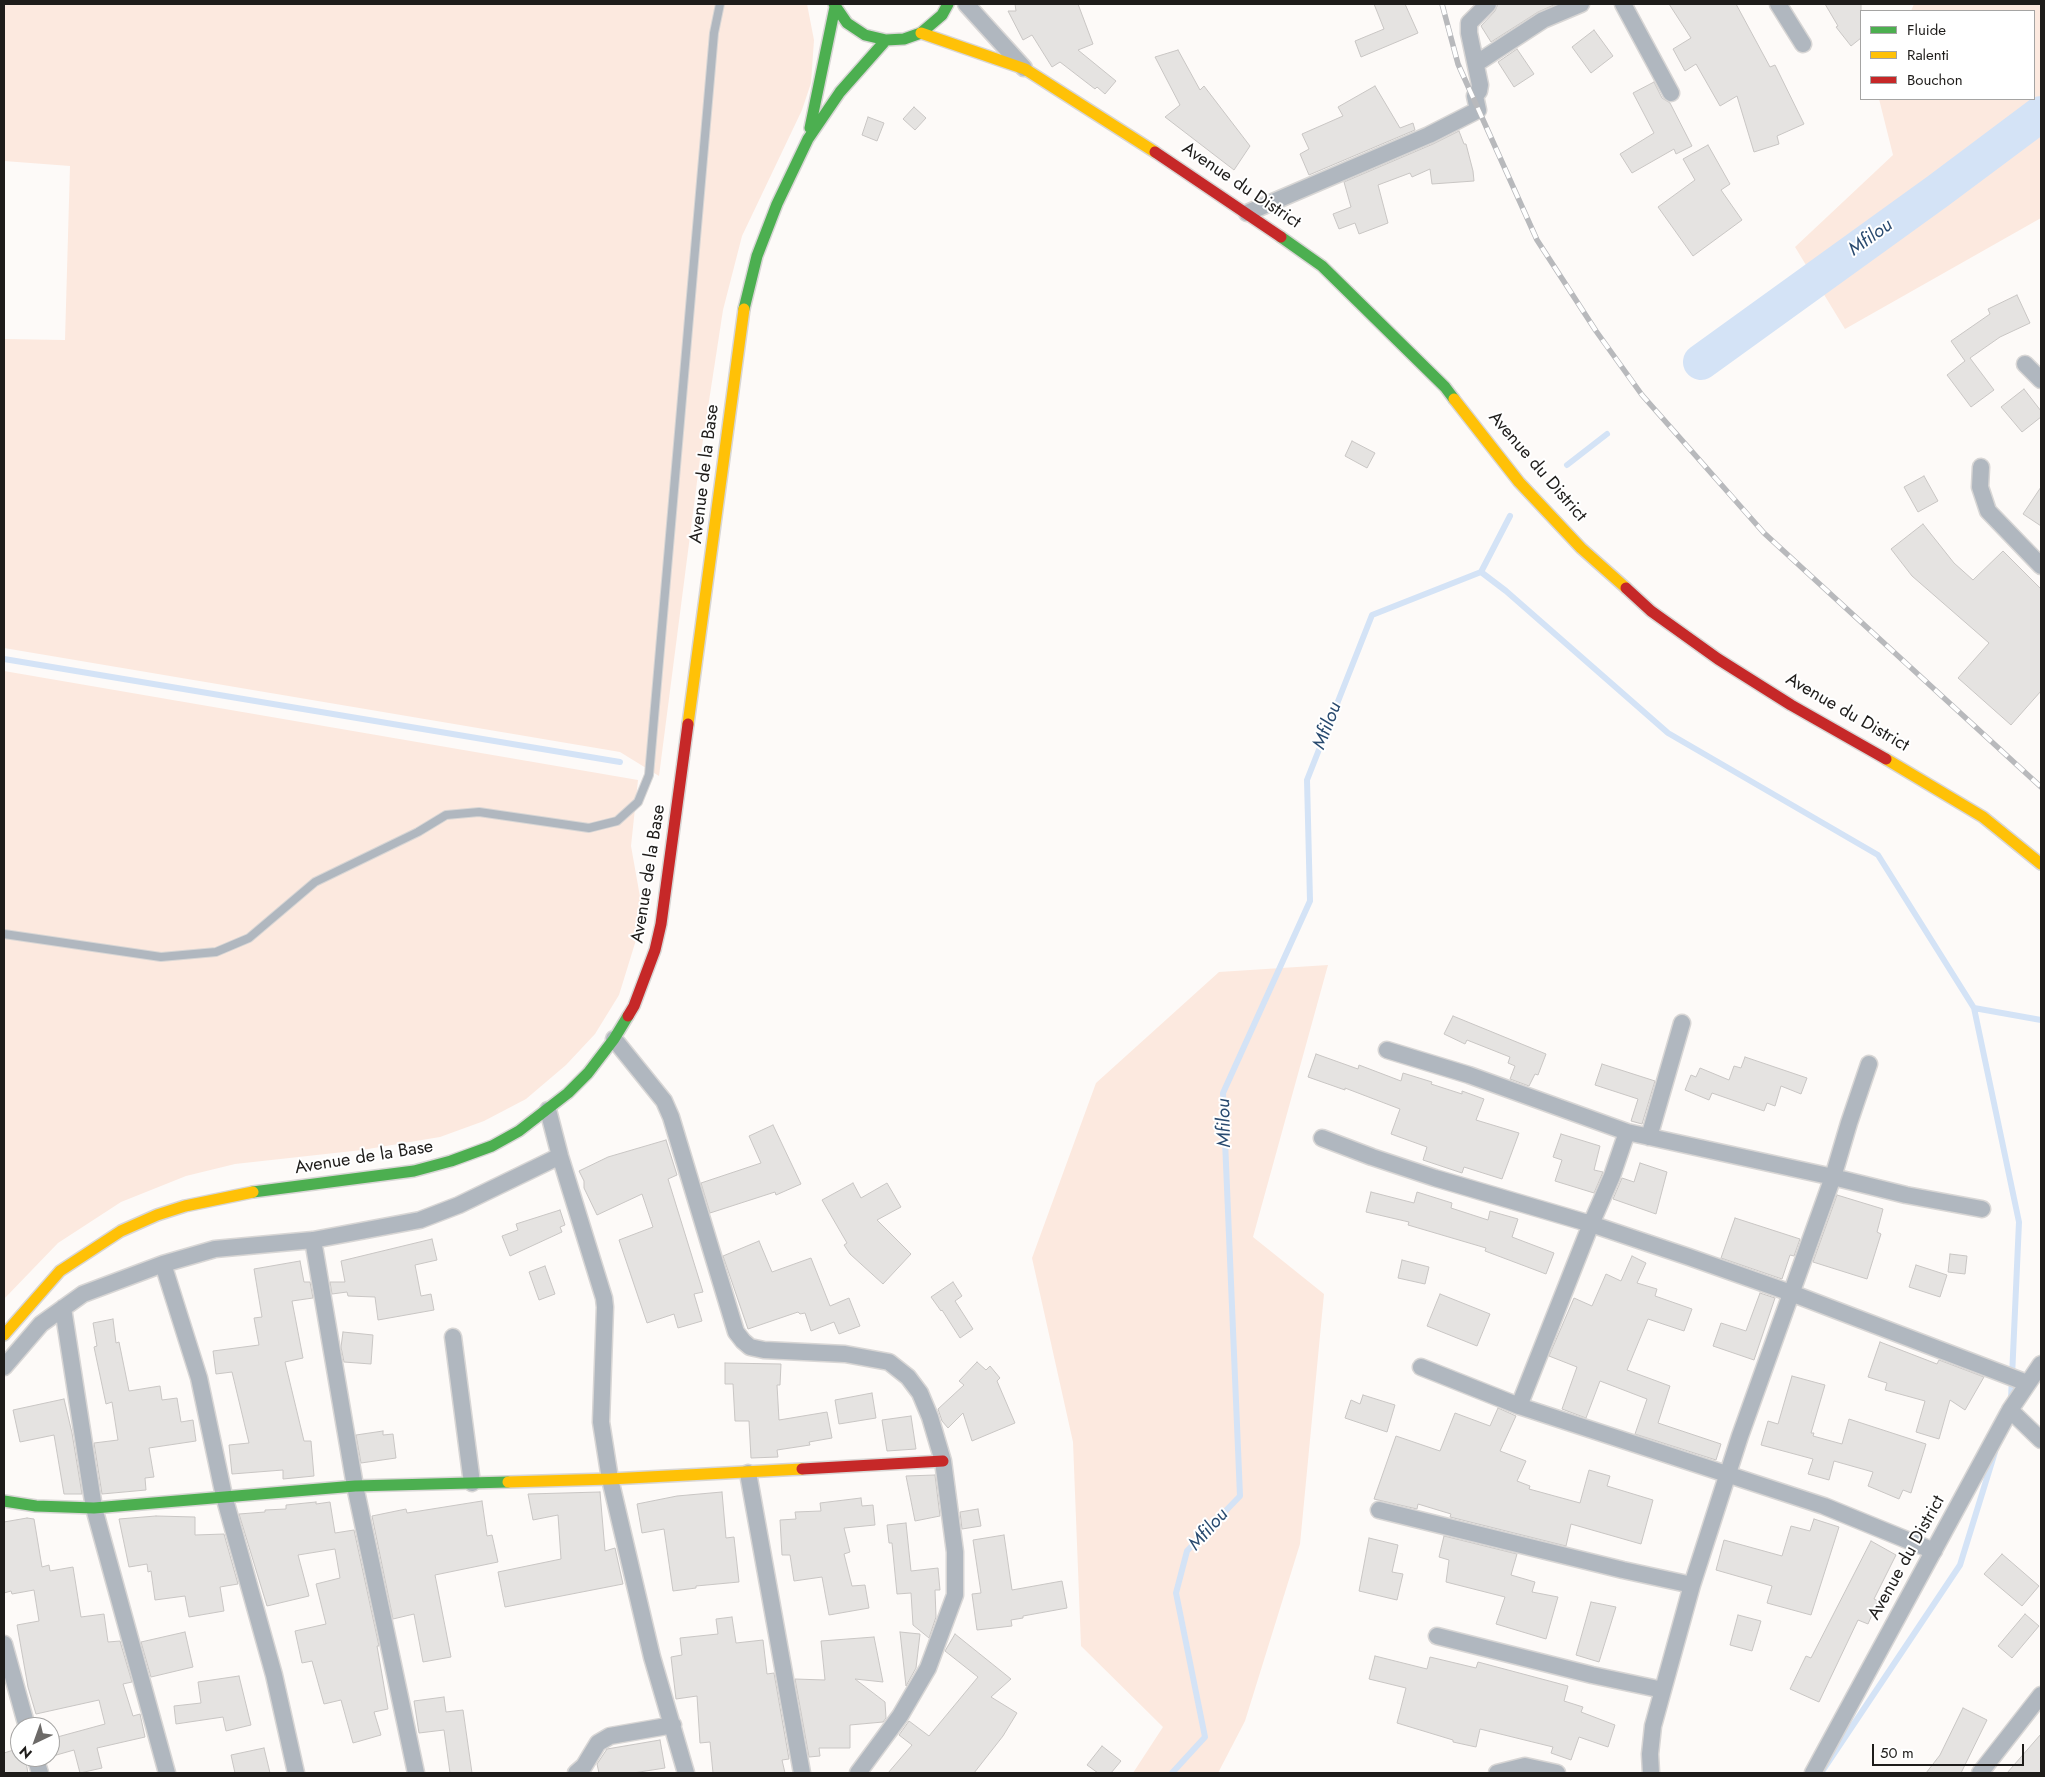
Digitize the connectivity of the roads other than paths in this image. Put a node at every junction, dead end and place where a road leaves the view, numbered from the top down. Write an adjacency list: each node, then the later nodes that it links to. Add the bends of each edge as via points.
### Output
1 (720, 4): 22 (lane, via 714,33 649,775 638,802 617,821 589,828 479,812 446,815 315,882 249,938 216,952 161,957)
2 (948, 4): 9 (street, Avenue de la Base, via 942,15)
3 (966, 4): 13 (street, Avenue du District)
4 (1488, 4): 12 (street, via 1470,23 1469,33)
5 (1581, 4): 12 (street, via 1542,20)
6 (1623, 4): 14 (street)
7 (1778, 4): 11 (street)
8 (834, 5): 10 (street, Avenue de la Base, via 848,23 865,35); 15 (street, Avenue de la Base)
9 (920, 33): 10 (street, Avenue de la Base, via 904,39); 13 (street, Avenue du District)
10 (886, 40): 15 (street, Avenue de la Base, via 840,92)
11 (1803, 44)
12 (1477, 62): 16 (street, via 1480,85 1475,96 1478,110 1429,135)
13 (1026, 69): 16 (street, Avenue du District)
14 (1671, 93)
15 (808, 139): 24 (street, Avenue de la Base, via 760,247 746,297 662,924 634,1006)
16 (1247, 213): 21 (street, Avenue du District, via 1322,266 1445,387 1519,482 1581,548 1652,612 1791,705 1983,817)
17 (2026, 364): 18 (street)
18 (2041, 380)
19 (1981, 467): 20 (street, via 1980,487 1988,511)
20 (2041, 566)
21 (2041, 864)
22 (4, 934)
23 (1682, 1023): 29 (street)
24 (614, 1039): 27 (street, Avenue de la Base, via 588,1073); 48 (street, via 664,1101 672,1117 736,1332 743,1341 750,1347 764,1350 846,1354 889,1362 908,1377 920,1393)
25 (1387, 1050): 28 (street, via 1469,1074)
26 (1869, 1064): 32 (street)
27 (548, 1110): 31 (street); 39 (street, Avenue de la Base, via 492,1146 414,1171 233,1196 157,1215 121,1231 60,1271)
28 (1627, 1132): 29 (street); 34 (street)
29 (1649, 1137): 32 (street)
30 (1322, 1138): 34 (street, via 1434,1178)
31 (560, 1156): 35 (street, via 459,1205 420,1220); 51 (street, via 606,1307 601,1422)
32 (1833, 1177): 33 (street); 37 (street)
33 (1982, 1209)
34 (1591, 1224): 37 (street); 45 (street)
35 (313, 1240): 36 (street, via 215,1249); 53 (street)
36 (163, 1264): 38 (street, via 83,1294); 54 (street, via 199,1378)
37 (1791, 1293): 44 (street); 50 (street)
38 (64, 1308): 42 (street, via 41,1324); 56 (street)
39 (4, 1335)
40 (453, 1337): 52 (street)
41 (2041, 1364): 44 (street, Avenue du District)
42 (4, 1367)
43 (1421, 1367): 45 (street)
44 (2027, 1383): 46 (street, Avenue du District)
45 (1520, 1406): 50 (street)
46 (2010, 1410): 47 (street); 58 (street, Avenue du District)
47 (2041, 1440)
48 (943, 1461): 49 (street); 72 (street, via 955,1552 955,1595 928,1668 900,1716)
49 (748, 1473): 51 (street); 71 (street)
50 (1728, 1474): 58 (street, via 1824,1506); 59 (street)
51 (610, 1479): 52 (street); 65 (street, via 652,1657)
52 (472, 1483): 53 (street)
53 (355, 1486): 54 (street); 68 (street)
54 (224, 1496): 56 (street); 67 (street, via 274,1675)
55 (4, 1502): 56 (street)
56 (94, 1508): 66 (street)
57 (1379, 1510): 59 (street)
58 (1934, 1551): 76 (street, Avenue du District)
59 (1692, 1585): 62 (street)
60 (1437, 1636): 62 (street)
61 (4, 1644): 64 (street)
62 (1663, 1690): 75 (street, via 1653,1726)
63 (2041, 1695): 77 (street)
64 (23, 1717)
65 (673, 1725): 69 (street, via 610,1736 598,1744); 70 (street)
66 (167, 1773)
67 (296, 1773)
68 (416, 1773)
69 (576, 1773)
70 (686, 1773)
71 (802, 1773)
72 (858, 1773)
73 (1497, 1773): 74 (street, via 1525,1766)
74 (1557, 1773)
75 (1651, 1773)
76 (1812, 1773)
77 (1980, 1773)

